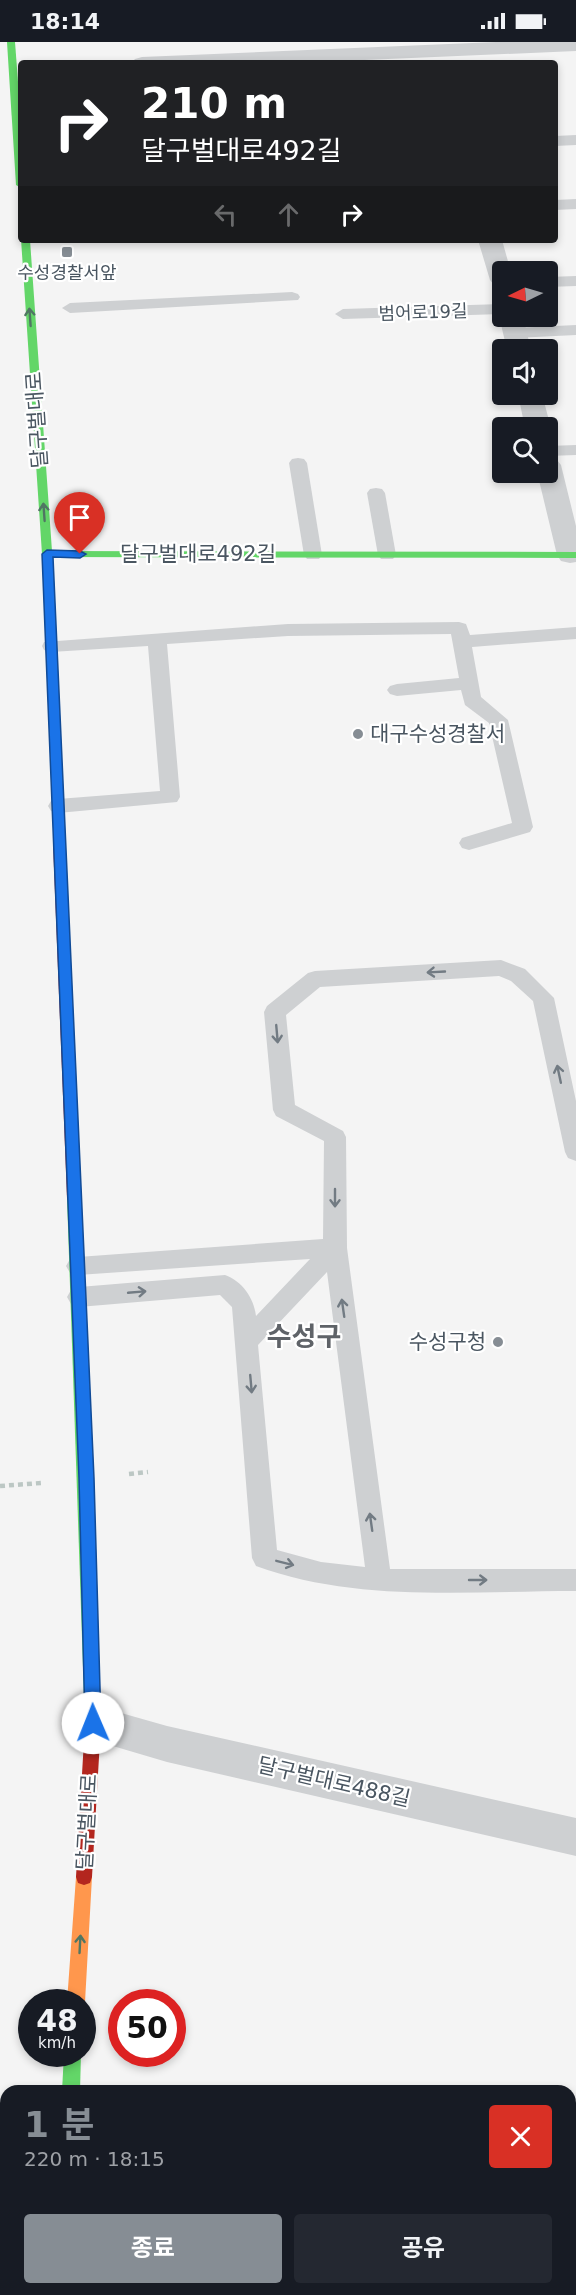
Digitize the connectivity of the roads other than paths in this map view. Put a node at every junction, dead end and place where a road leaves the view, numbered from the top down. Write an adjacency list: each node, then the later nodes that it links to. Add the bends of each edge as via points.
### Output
1 (11, 42): 5 (main road)
2 (576, 45): 3 (street)
3 (435, 52): 4 (street)
4 (222, 60)
5 (17, 68): 6 (main road)
6 (18, 97)
7 (576, 140): 8 (lane)
8 (558, 141)
9 (576, 204): 10 (lane)
10 (558, 205)
11 (25, 243): 27 (main road, 달구벌대로, one-way to 11)
12 (491, 243): 13 (street)
13 (496, 261)
14 (576, 281): 15 (lane)
15 (558, 282)
16 (292, 297): 17 (lane)
17 (70, 308)
18 (492, 309): 19 (lane, 범어로19길)
19 (343, 314)
20 (576, 330): 21 (lane)
21 (515, 333)
22 (576, 450): 23 (lane)
23 (558, 451)
24 (298, 463): 28 (lane)
25 (553, 483): 30 (street)
26 (376, 493): 29 (lane)
27 (47, 554): 28 (main road, 달구벌대로492길); 34 (main road, 달구벌대로)
28 (313, 555): 29 (main road, 달구벌대로492길)
29 (387, 555): 30 (main road, 달구벌대로492길)
30 (573, 555)
31 (576, 633): 33 (lane)
32 (157, 639): 33 (lane, via 288,630 459,628); 34 (lane); 37 (lane, via 170,797)
33 (461, 642): 35 (lane)
34 (51, 646): 37 (main road, 달구벌대로)
35 (469, 683): 36 (lane); 38 (lane, via 472,700 498,720 523,827)
36 (397, 690)
37 (58, 806): 41 (main road, 달구벌대로)
38 (469, 843)
39 (576, 1152): 40 (lane, one-way to 40, via 543,998 518,975 501,968 315,979 275,1012 284,1110 335,1137)
40 (335, 1248): 41 (lane); 43 (lane); 44 (lane, one-way to 40)
41 (78, 1266): 42 (main road, 달구벌대로)
42 (79, 1297): 43 (lane, one-way to 43, via 225,1285 243,1304); 46 (main road, 달구벌대로)
43 (247, 1341): 44 (lane, one-way to 44, via 265,1558 321,1573)
44 (379, 1580): 45 (lane, one-way to 45)
45 (576, 1580)
46 (93, 1723): 47 (street, 달구벌대로488길, via 167,1744); 48 (main road, 달구벌대로, one-way to 46)
47 (576, 1837)
48 (77, 1989)
49 (72, 2067): 50 (main road)
50 (71, 2085)

